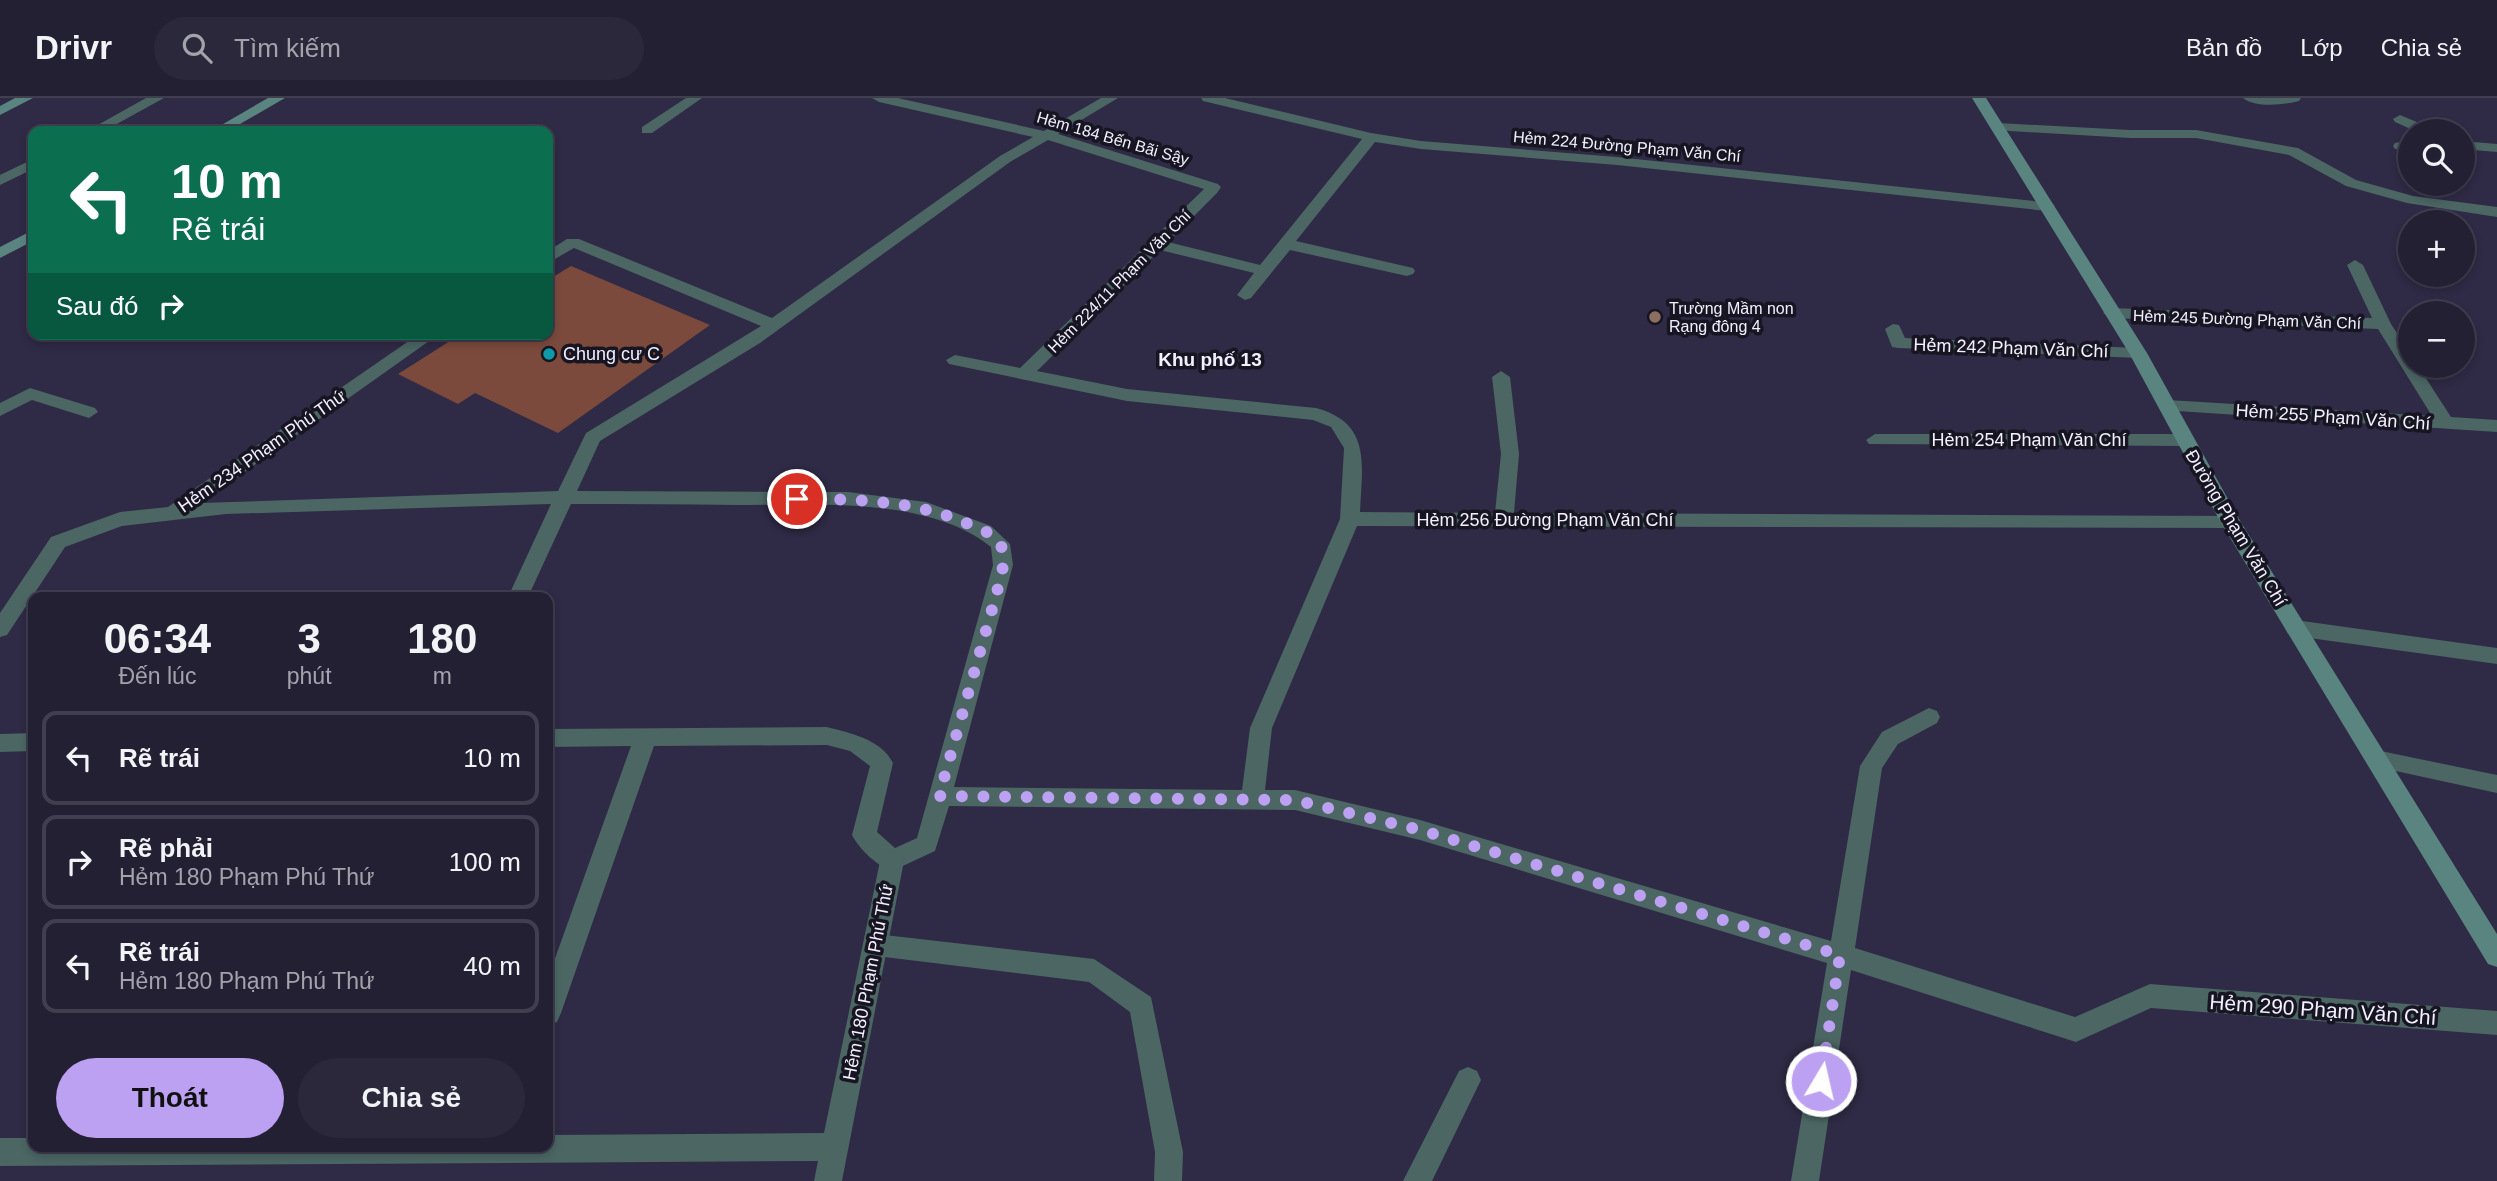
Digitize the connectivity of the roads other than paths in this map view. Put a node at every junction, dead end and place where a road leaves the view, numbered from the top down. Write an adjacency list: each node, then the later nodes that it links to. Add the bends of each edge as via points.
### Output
1 (26, 98): 11 (main road)
2 (157, 98): 12 (street)
3 (278, 98): 13 (main road)
4 (695, 98): 15 (street)
5 (879, 98): 16 (street, Hẻm 184 Bến Bãi Sậy)
6 (1111, 98): 16 (street)
7 (1208, 98): 17 (street, Hẻm 224 Đường Phạm Văn Chí)
8 (1979, 98): 14 (main road, Đường Phạm Văn Chí)
9 (2250, 98): 10 (street)
10 (2294, 98)
11 (0, 111)
12 (104, 126)
13 (227, 126)
14 (1998, 127): 23 (main road, Đường Phạm Văn Chí); 24 (street, via 2208,136 2293,151 2351,183 2412,200)
15 (647, 130)
16 (1048, 136): 22 (street, Hẻm 184 Bến Bãi Sậy); 36 (street, via 1005,159)
17 (1371, 137): 23 (street, Hẻm 224 Đường Phạm Văn Chí); 27 (street)
18 (2475, 146): 19 (street)
19 (2497, 148)
20 (28, 166): 21 (street)
21 (0, 181)
22 (1213, 187): 26 (street, Hẻm 224/11 Phạm Văn Chí)
23 (2047, 206): 34 (main road, Đường Phạm Văn Chí)
24 (2497, 212)
25 (28, 238): 28 (main road)
26 (1157, 244): 31 (street); 41 (street, Hẻm 224/11 Phạm Văn Chí)
27 (1286, 244): 31 (street); 32 (street)
28 (0, 253)
29 (553, 255): 36 (street, via 573,242)
30 (2355, 265): 35 (street)
31 (1265, 271): 33 (street)
32 (1407, 271)
33 (1245, 295)
34 (2112, 313): 35 (street, Hẻm 245 Đường Phạm Văn Chí); 39 (main road, Đường Phạm Văn Chí)
35 (2382, 324): 46 (street)
36 (774, 325): 50 (street, via 592,437)
37 (1893, 329): 39 (street, Hẻm 242 Phạm Văn Chí, via 1898,343)
38 (423, 340): 51 (street, Hẻm 234 Phạm Phú Thứ)
39 (2138, 354): 43 (main road, Đường Phạm Văn Chí)
40 (955, 360): 41 (street)
41 (1024, 374): 52 (street, via 1127,395 1315,414 1338,423 1353,448)
42 (1501, 377): 53 (street, via 1510,454)
43 (2168, 406): 46 (street, Hẻm 255 Phạm Văn Chí); 49 (main road, Đường Phạm Văn Chí)
44 (0, 410): 45 (street, via 30,394)
45 (89, 412)
46 (2446, 424): 47 (street, Hẻm 255 Phạm Văn Chí)
47 (2497, 426)
48 (1875, 440): 49 (street, Hẻm 254 Phạm Văn Chí)
49 (2183, 440): 54 (main road, Đường Phạm Văn Chí)
50 (565, 497): 51 (street, Hẻm 180 Phạm Phú Thứ, via 226,507); 55 (street); 66 (street, Hẻm 180 Phạm Phú Thứ, via 875,501 959,519 993,536 1000,544 1003,565)
51 (173, 513): 57 (street, Hẻm 234 Phạm Phú Thứ, via 120,519 58,542)
52 (1350, 519): 53 (street, Hẻm 256 Đường Phạm Văn Chí); 67 (street, via 1261,728)
53 (1504, 520): 54 (street, Hẻm 256 Đường Phạm Văn Chí)
54 (2230, 521): 56 (main road, Đường Phạm Văn Chí)
55 (520, 592)
56 (2295, 628): 58 (street); 64 (main road, Đường Phạm Văn Chí)
57 (0, 629)
58 (2497, 656)
59 (1929, 717): 70 (street, via 1890,738 1871,766)
60 (646, 737): 61 (street); 68 (street, via 827,736 857,744 882,763 864,835); 72 (street)
61 (553, 738)
62 (28, 742): 63 (street)
63 (0, 743)
64 (2376, 759): 65 (street); 71 (main road, Đường Phạm Văn Chí)
65 (2497, 784)
66 (939, 796): 67 (street); 68 (street, Hẻm 180 Phạm Phú Thứ, via 927,844)
67 (1252, 800): 70 (street, via 1295,800 1420,830)
68 (892, 861): 69 (street, Hẻm 180 Phạm Phú Thứ)
69 (876, 945): 76 (street, Hẻm 180 Phạm Phú Thứ); 80 (street, via 1094,971 1142,1005 1169,1152)
70 (1840, 955): 73 (street, Hẻm 290 Phạm Văn Chí, via 2076,1030 2150,996); 82 (street)
71 (2497, 956)
72 (553, 999)
73 (2497, 1023)
74 (1468, 1080): 81 (street)
75 (553, 1147): 76 (street)
76 (835, 1147): 79 (street, Hẻm 180 Phạm Phú Thứ)
77 (0, 1152): 78 (street)
78 (28, 1152)
79 (828, 1181)
80 (1168, 1181)
81 (1417, 1181)
82 (1805, 1181)

